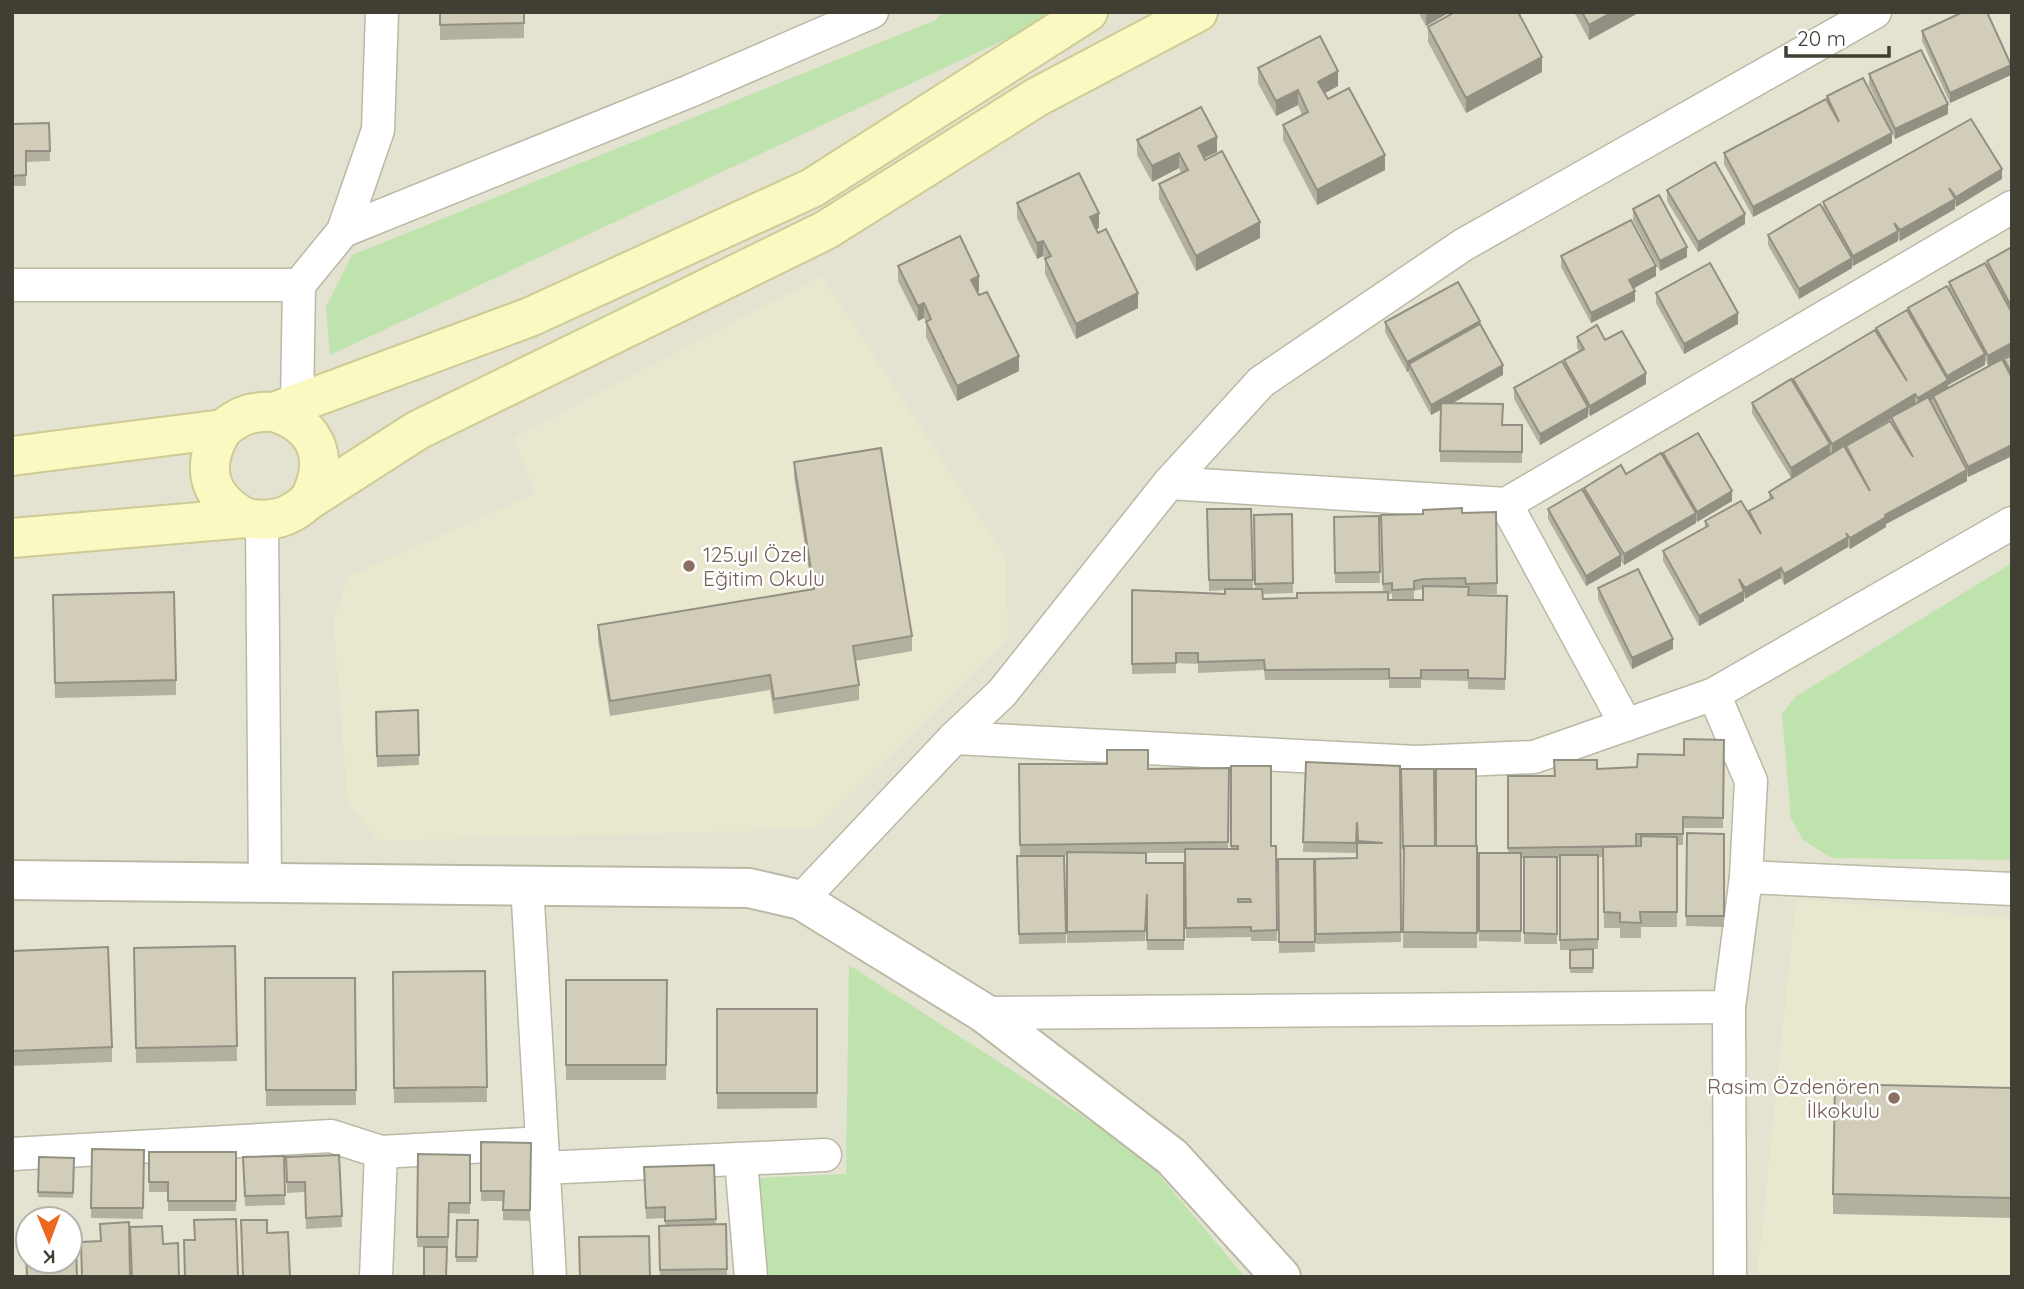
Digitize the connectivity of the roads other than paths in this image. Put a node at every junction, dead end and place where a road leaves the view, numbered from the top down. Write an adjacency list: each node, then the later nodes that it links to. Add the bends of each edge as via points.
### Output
1 (382, 12): 7 (street, via 378,130)
2 (872, 12): 7 (street)
3 (1088, 12): 10 (main road, via 812,188 530,317)
4 (1198, 12): 14 (main road, via 1037,97 826,230 418,430)
5 (1875, 12): 13 (street, via 1463,245 1261,382)
6 (2012, 207): 15 (street)
7 (344, 231): 9 (street)
8 (12, 285): 9 (street)
9 (299, 285): 10 (street)
10 (286, 407): 11 (main road, via 246,414); 14 (main road, via 316,446 320,465)
11 (223, 429): 12 (main road); 16 (main road, via 209,464 212,482 219,497)
12 (12, 456)
13 (1169, 483): 15 (street); 19 (street)
14 (309, 500): 16 (main road, via 295,513)
15 (1506, 504): 21 (street)
16 (254, 520): 18 (main road); 26 (street)
17 (2012, 523): 20 (street)
18 (12, 538)
19 (1002, 693): 22 (street); 23 (street)
20 (1714, 694): 21 (street); 24 (street, via 1751,780)
21 (1626, 726): 23 (street, via 1534,757 1416,762)
22 (954, 738): 23 (street); 29 (street)
23 (1037, 743)
24 (1746, 877): 28 (street); 30 (street)
25 (12, 880): 26 (street)
26 (265, 884): 27 (street)
27 (527, 885): 29 (street, via 749,888); 35 (street)
28 (2012, 889)
29 (801, 900): 31 (street)
30 (1729, 1007): 31 (street); 41 (street)
31 (984, 1013): 40 (street, via 1172,1157)
32 (380, 1152): 33 (street, via 331,1136); 35 (street); 37 (street)
33 (12, 1154)
34 (825, 1155): 36 (street)
35 (542, 1156): 36 (street); 38 (street)
36 (741, 1161): 39 (street)
37 (376, 1277)
38 (550, 1277)
39 (751, 1277)
40 (1281, 1277)
41 (1730, 1277)

